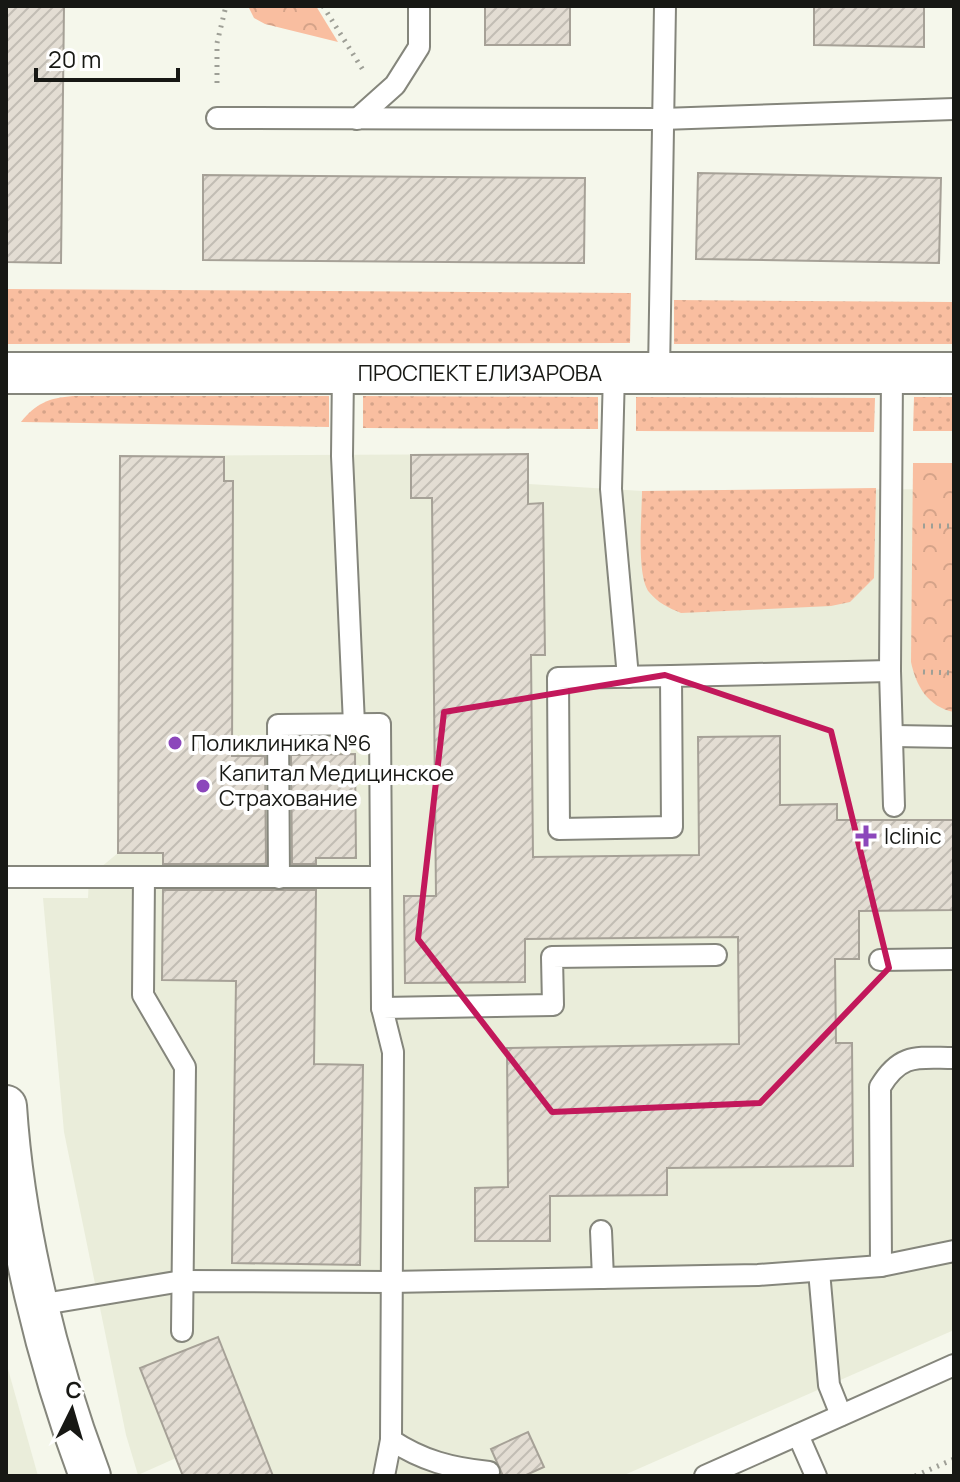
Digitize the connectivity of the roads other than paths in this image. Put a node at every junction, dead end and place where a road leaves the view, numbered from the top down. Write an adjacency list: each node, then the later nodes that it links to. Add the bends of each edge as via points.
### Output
1 (419, 6): 5 (lane, via 419,47 395,85)
2 (665, 6): 6 (lane)
3 (954, 109): 6 (lane)
4 (217, 118): 5 (lane)
5 (357, 119): 6 (lane)
6 (662, 119): 9 (lane)
7 (343, 372): 8 (street, ПРОСПЕКТ ЕЛИЗАРОВА); 10 (street, ПРОСПЕКТ ЕЛИЗАРОВА); 16 (lane)
8 (614, 372): 9 (street, ПРОСПЕКТ ЕЛИЗАРОВА); 15 (lane, via 611,489)
9 (659, 372): 11 (street, ПРОСПЕКТ ЕЛИЗАРОВА)
10 (6, 373)
11 (892, 373): 12 (street, ПРОСПЕКТ ЕЛИЗАРОВА); 13 (lane)
12 (954, 373)
13 (890, 671): 14 (lane); 17 (lane)
14 (671, 676): 15 (lane); 15 (lane, via 672,827 559,829 558,678)
15 (628, 677)
16 (354, 724): 22 (lane, via 380,724); 23 (lane, via 278,725)
17 (894, 736): 18 (lane); 19 (lane)
18 (954, 737)
19 (894, 806)
20 (6, 877): 21 (lane)
21 (144, 877): 23 (lane); 36 (lane, via 143,995 185,1067)
22 (381, 877): 23 (lane); 27 (lane)
23 (279, 878)
24 (716, 955): 27 (lane, via 552,957 553,1005)
25 (954, 959): 26 (lane)
26 (880, 960)
27 (382, 1008): 37 (lane, via 393,1052)
28 (954, 1058): 33 (lane, via 908,1058 890,1070 880,1087)
29 (6, 1106): 32 (street)
30 (601, 1231): 35 (lane)
31 (954, 1251): 33 (lane)
32 (18, 1262): 38 (street)
33 (881, 1266): 34 (lane)
34 (819, 1271): 35 (lane); 41 (lane, via 829,1385)
35 (603, 1278): 37 (lane)
36 (182, 1281): 37 (lane); 38 (lane); 39 (lane)
37 (390, 1282): 43 (lane)
38 (38, 1305): 45 (street, via 63,1405)
39 (182, 1331)
40 (954, 1365): 41 (lane)
41 (841, 1415): 42 (lane)
42 (798, 1435): 47 (lane); 48 (lane)
43 (391, 1440): 44 (lane, via 418,1458); 46 (lane)
44 (489, 1472)
45 (90, 1476)
46 (384, 1476)
47 (705, 1476)
48 (816, 1476)

